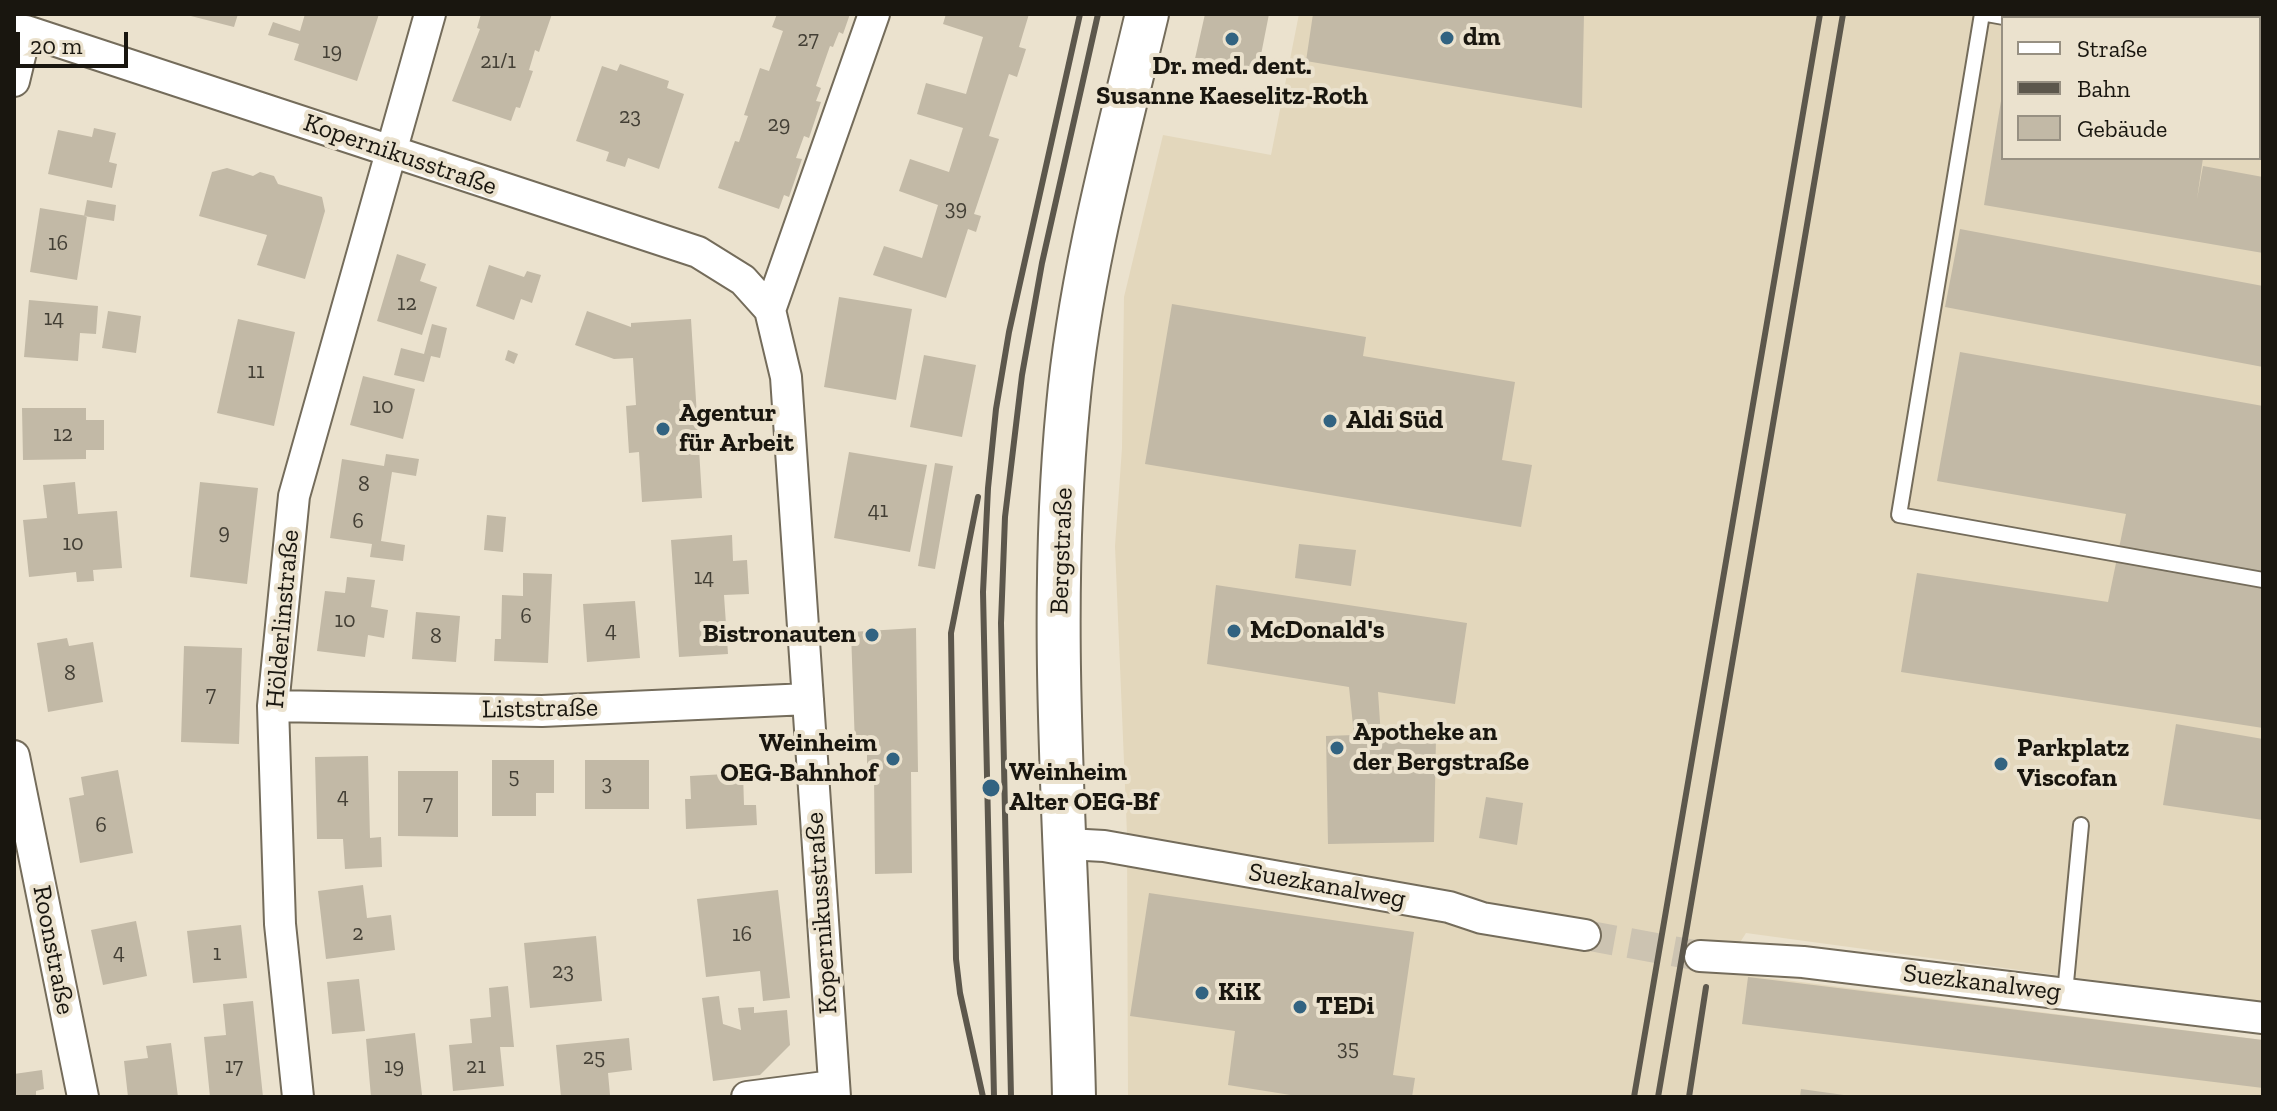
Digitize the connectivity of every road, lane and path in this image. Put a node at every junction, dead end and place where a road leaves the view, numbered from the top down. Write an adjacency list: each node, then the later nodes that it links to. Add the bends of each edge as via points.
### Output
1 (430, 14): 7 (street, Hölderlinstraße)
2 (874, 14): 8 (street)
3 (1147, 14): 14 (main road, Bergstraße, via 1113,158 1068,407 1060,626)
4 (1985, 14): 9 (lane, via 1899,515)
5 (20, 31): 6 (street); 7 (street, Kopernikusstraße)
6 (14, 81)
7 (389, 153): 8 (street, Kopernikusstraße, via 698,252 743,280); 11 (street, Hölderlinstraße, via 294,496)
8 (770, 310): 10 (street, Kopernikusstraße, via 786,377)
9 (2263, 580)
10 (808, 699): 11 (street, Liststraße, via 542,711); 19 (street, Kopernikusstraße)
11 (273, 706): 21 (street, Hölderlinstraße, via 280,924)
12 (14, 756): 20 (street, Roonstraße)
13 (2081, 825): 17 (lane)
14 (1067, 844): 15 (street, Suezkanalweg, via 1440,905 1482,918); 23 (main road, Bergstraße)
15 (1585, 935)
16 (1700, 956): 17 (street, Suezkanalweg, via 1803,962)
17 (2065, 993): 18 (street, Suezkanalweg)
18 (2263, 1018)
19 (834, 1092): 22 (street)
20 (83, 1097)
21 (298, 1097)
22 (747, 1097)
23 (1074, 1097)

